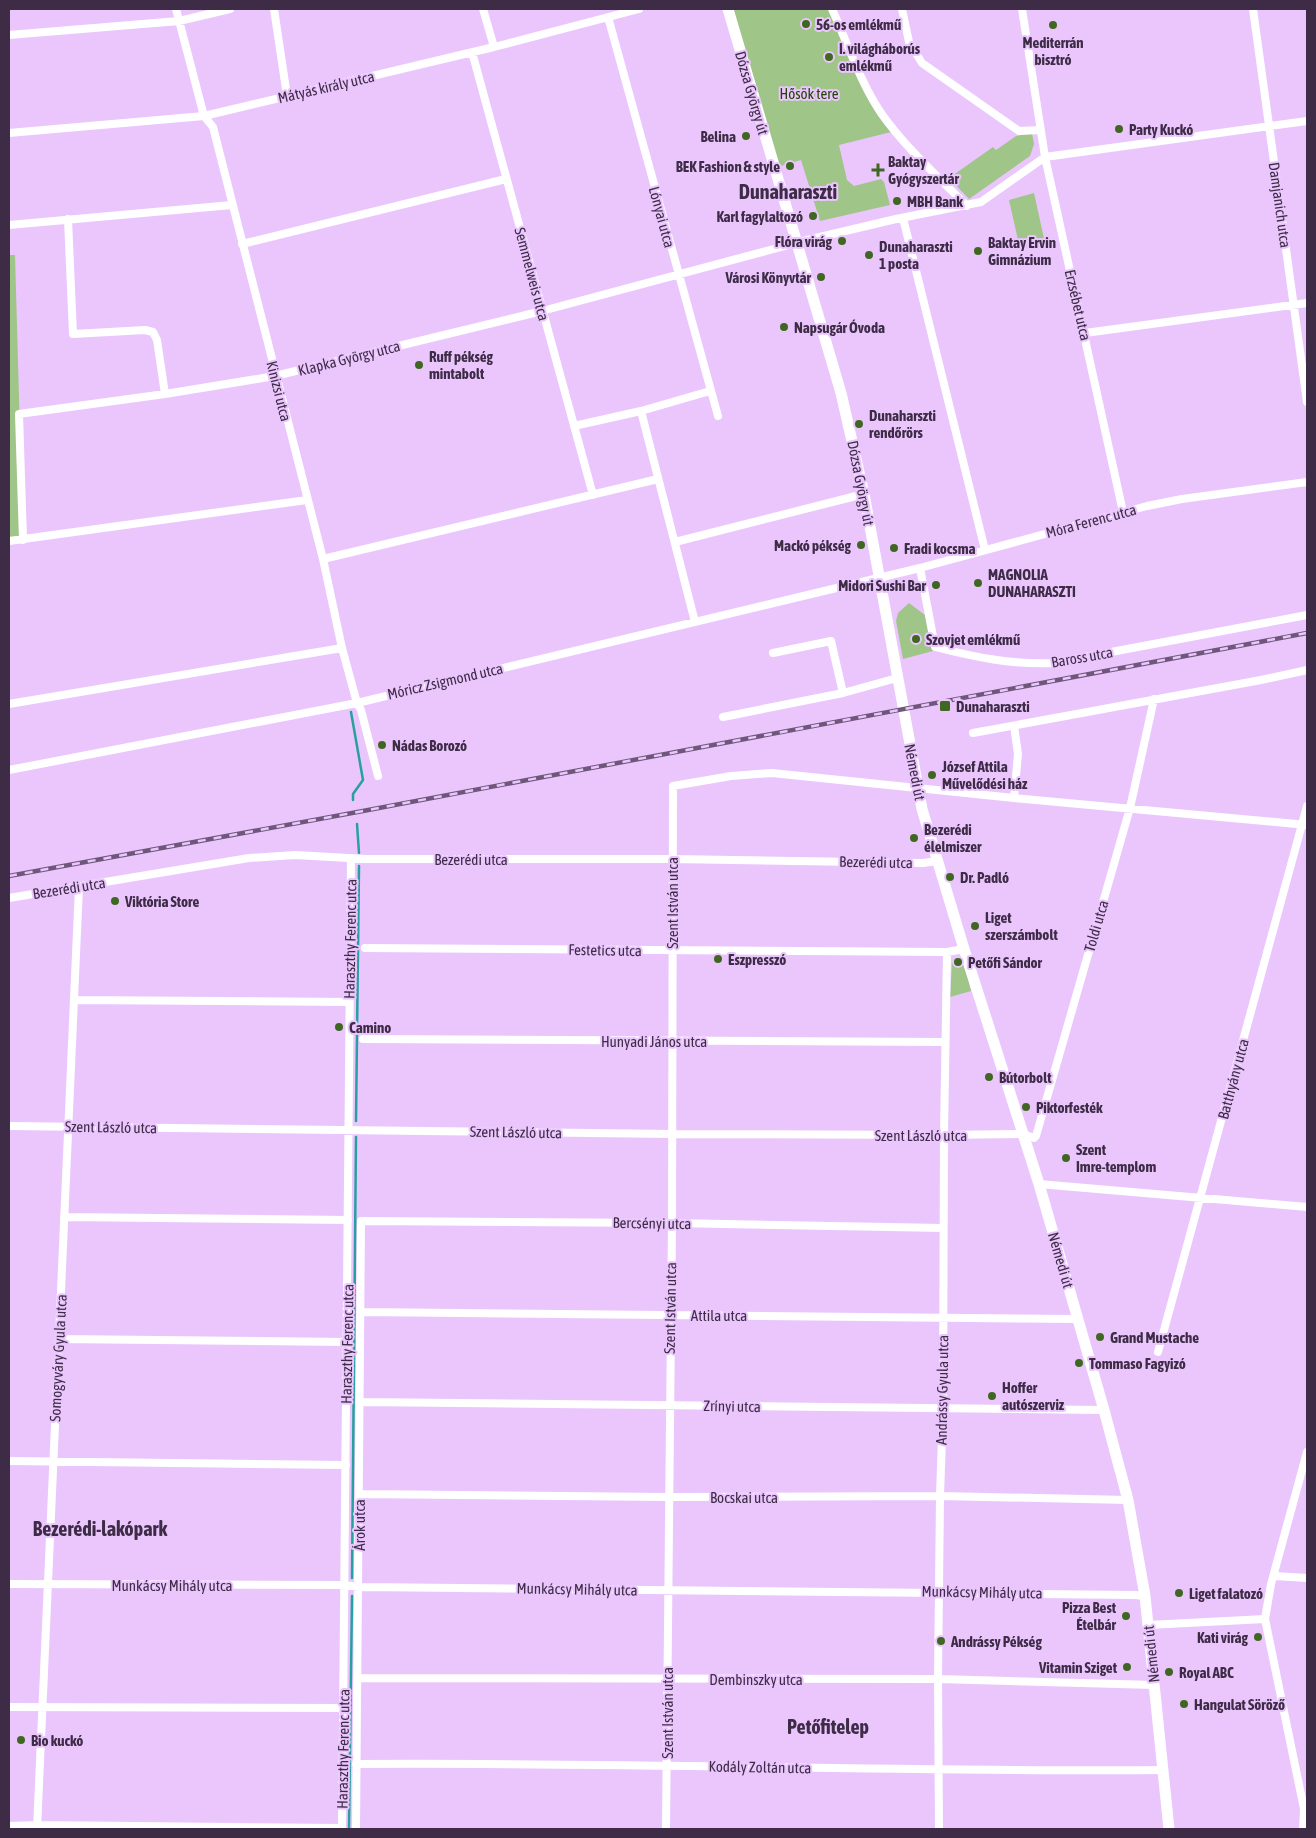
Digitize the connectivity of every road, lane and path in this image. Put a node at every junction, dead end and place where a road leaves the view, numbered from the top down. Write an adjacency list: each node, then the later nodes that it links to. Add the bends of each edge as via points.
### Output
1 (176, 9): 12 (street, Kinizsi utca)
2 (230, 9): 12 (street)
3 (274, 9): 16 (street)
4 (483, 9): 14 (street)
5 (639, 9): 11 (street, Mátyás király utca)
6 (728, 9): 29 (main road, Dózsa György út)
7 (832, 9): 25 (street, via 880,111)
8 (902, 9): 20 (street, via 909,42 922,63 1019,131)
9 (1022, 9): 20 (street, Erzsébet utca)
10 (1253, 9): 19 (street, Damjanich utca)
11 (608, 17): 14 (street, Mátyás király utca); 31 (street, Lónyai utca)
12 (179, 21): 13 (street); 17 (street, Kinizsi utca)
13 (9, 35)
14 (494, 48): 15 (street, Mátyás király utca)
15 (472, 52): 16 (street, Mátyás király utca); 23 (street, Semmelweis utca)
16 (287, 96): 17 (street, Mátyás király utca)
17 (204, 116): 21 (street, Mátyás király utca); 24 (street, Kinizsi utca, via 213,127)
18 (1307, 120): 19 (street)
19 (1269, 126): 22 (street); 33 (street, Damjanich utca)
20 (1040, 130): 22 (street, Erzsébet utca)
21 (9, 132)
22 (1045, 157): 25 (street, Klapka György utca, via 981,202); 35 (street, Erzsébet utca)
23 (506, 179): 30 (street); 34 (street, Semmelweis utca)
24 (232, 205): 27 (street); 30 (street, Kinizsi utca)
25 (967, 206): 26 (street, Klapka György utca)
26 (904, 218): 29 (street, Klapka György utca); 52 (street)
27 (68, 219): 28 (street); 38 (street, via 74,334 153,332)
28 (9, 225)
29 (796, 243): 31 (street, Klapka György utca); 45 (main road, Dózsa György út, via 841,393)
30 (242, 244): 36 (street, Kinizsi utca)
31 (678, 275): 34 (street, Klapka György utca); 37 (street, Lónyai utca)
32 (1307, 303): 33 (street)
33 (1294, 305): 35 (street); 39 (street, Damjanich utca)
34 (542, 311): 36 (street, Klapka György utca); 42 (street, Semmelweis utca)
35 (1085, 333): 48 (street, Erzsébet utca)
36 (276, 376): 38 (street, Klapka György utca); 47 (street, Kinizsi utca)
37 (710, 392): 40 (street); 41 (street, Lónyai utca)
38 (165, 394): 49 (street, Klapka György utca, via 19,414)
39 (1307, 402)
40 (641, 411): 42 (street); 43 (street)
41 (718, 416)
42 (574, 426): 46 (street, Semmelweis utca)
43 (658, 479): 46 (street); 51 (street)
44 (1307, 482): 48 (street, Móra Ferenc utca, via 1182,499)
45 (864, 494): 51 (street); 55 (main road, Dózsa György út)
46 (593, 495): 53 (street)
47 (307, 500): 49 (street); 53 (street, Kinizsi utca)
48 (1123, 512): 52 (street, Móra Ferenc utca)
49 (23, 540): 50 (street)
50 (9, 541)
51 (675, 542): 57 (street)
52 (985, 550): 54 (street, Móra Ferenc utca)
53 (322, 559): 58 (street, Kinizsi utca)
54 (920, 568): 55 (street, Móra Ferenc utca); 56 (street, Baross utca, via 935,647 1030,664 1053,663)
55 (878, 578): 57 (street, Móricz Zsigmond utca); 61 (main road, Dózsa György út)
56 (1307, 615)
57 (696, 622): 64 (street, Móricz Zsigmond utca)
58 (342, 648): 64 (street, Kinizsi utca); 66 (street)
59 (773, 654): 62 (street, via 832,642)
60 (1307, 670): 63 (street)
61 (897, 678): 62 (street); 65 (main road, Dózsa György út)
62 (843, 694): 67 (street)
63 (1154, 699): 68 (street); 75 (street, Toldi utca)
64 (357, 702): 70 (street, Móricz Zsigmond utca); 71 (street, Kinizsi utca)
65 (902, 702): 72 (main road, Némedi út)
66 (9, 704)
67 (723, 717)
68 (1014, 726): 69 (street); 73 (street, via 1018,754)
69 (973, 733)
70 (9, 770)
71 (378, 776)
72 (917, 787): 73 (street); 78 (street, Szent István utca, via 772,772 673,786); 79 (main road, Némedi út)
73 (1014, 798): 75 (street)
74 (1307, 806): 76 (street, Batthyány utca)
75 (1130, 808): 76 (street); 95 (street, Toldi utca, via 1036,1136)
76 (1305, 824): 98 (street, Batthyány utca)
77 (351, 858): 78 (street, Bezerédi utca); 80 (street, Bezerédi utca, via 295,855 249,858); 87 (street, Haraszthy Ferenc utca)
78 (672, 859): 79 (street, Bezerédi utca); 84 (street, Szent István utca)
79 (937, 861): 83 (main road, Némedi út)
80 (79, 887): 81 (street, Bezerédi utca); 86 (street, Somogyváry Gyula utca)
81 (9, 898)
82 (366, 948): 84 (street, Festetics utca)
83 (964, 949): 85 (street, Festetics utca); 95 (main road, Némedi út)
84 (672, 951): 85 (street, Festetics utca); 89 (street, Szent István utca)
85 (947, 952): 90 (street, Andrássy Gyula utca)
86 (74, 1000): 87 (street); 92 (street, Somogyváry Gyula utca)
87 (349, 1002): 93 (street, Haraszthy Ferenc utca)
88 (364, 1039): 89 (street, Hunyadi János utca)
89 (672, 1041): 90 (street, Hunyadi János utca); 94 (street, Szent István utca)
90 (945, 1042): 96 (street, Andrássy Gyula utca)
91 (9, 1126): 92 (street, Szent László utca)
92 (68, 1127): 93 (street, Szent László utca); 100 (street, Somogyváry Gyula utca)
93 (348, 1130): 94 (street, Szent László utca); 101 (street, Haraszthy Ferenc utca)
94 (672, 1134): 96 (street, Szent László utca); 103 (street, Szent István utca)
95 (1023, 1134): 96 (street, Szent László utca); 97 (main road, Némedi út)
96 (944, 1135): 104 (street, Andrássy Gyula utca)
97 (1039, 1184): 98 (street); 108 (main road, Némedi út)
98 (1200, 1197): 99 (street); 111 (street, Batthyány utca)
99 (1307, 1207)
100 (64, 1217): 101 (street); 109 (street, Somogyváry Gyula utca)
101 (348, 1220): 110 (street, Haraszthy Ferenc utca)
102 (362, 1221): 103 (street, Bercsényi utca); 105 (street, Árok utca)
103 (672, 1223): 104 (street, Bercsényi utca); 106 (street, Szent István utca)
104 (943, 1228): 107 (street, Andrássy Gyula utca)
105 (361, 1312): 106 (street, Attila utca); 112 (street, Árok utca)
106 (670, 1315): 107 (street, Attila utca); 113 (street, Szent István utca)
107 (944, 1317): 108 (street, Attila utca); 114 (street, Andrássy Gyula utca)
108 (1078, 1319): 115 (main road, Némedi út)
109 (59, 1339): 110 (street); 118 (street, Somogyváry Gyula utca)
110 (347, 1342): 119 (street, Haraszthy Ferenc utca)
111 (1158, 1352)
112 (360, 1402): 113 (street, Zrínyi utca); 120 (street, Árok utca)
113 (669, 1406): 114 (street, Zrínyi utca); 122 (street, Szent István utca)
114 (943, 1408): 115 (street, Zrínyi utca); 121 (street, Andrássy Gyula utca)
115 (1104, 1410): 123 (main road, Némedi út)
116 (1307, 1452): 124 (street)
117 (9, 1461): 118 (street)
118 (54, 1461): 119 (street); 127 (street, Somogyváry Gyula utca)
119 (346, 1465): 128 (street, Haraszthy Ferenc utca)
120 (360, 1494): 122 (street, Bocskai utca); 129 (street, Árok utca)
121 (940, 1496): 122 (street, Bocskai utca); 123 (street, Bocskai utca); 131 (street, Andrássy Gyula utca)
122 (668, 1497): 130 (street, Szent István utca)
123 (1128, 1500): 132 (main road, Némedi út)
124 (1274, 1576): 125 (street); 133 (street)
125 (1307, 1578)
126 (9, 1584): 127 (street, Munkácsy Mihály utca)
127 (48, 1584): 128 (street, Munkácsy Mihály utca); 139 (street, Somogyváry Gyula utca)
128 (345, 1585): 129 (street, Munkácsy Mihály utca); 141 (street, Haraszthy Ferenc utca)
129 (359, 1587): 130 (street, Munkácsy Mihály utca); 135 (street, Árok utca)
130 (668, 1590): 131 (street, Munkácsy Mihály utca); 136 (street, Szent István utca)
131 (939, 1592): 132 (street, Munkácsy Mihály utca); 137 (street, Andrássy Gyula utca)
132 (1146, 1596): 134 (main road, Némedi út)
133 (1265, 1618): 134 (street); 154 (street, via 1304,1808)
134 (1148, 1625): 138 (main road, Némedi út)
135 (358, 1678): 136 (street, Dembinszky utca); 142 (street, Árok utca)
136 (667, 1679): 137 (street, Dembinszky utca); 143 (street, Szent István utca)
137 (938, 1679): 138 (street, Dembinszky utca); 144 (street, Andrássy Gyula utca)
138 (1155, 1685): 145 (main road, Némedi út)
139 (43, 1706): 140 (street); 141 (street); 147 (street, Somogyváry Gyula utca)
140 (9, 1707)
141 (343, 1708): 149 (street, Haraszthy Ferenc utca)
142 (356, 1764): 143 (street, Kodály Zoltán utca); 150 (street, Árok utca)
143 (667, 1766): 144 (street, Kodály Zoltán utca); 151 (street, Szent István utca)
144 (940, 1770): 145 (street, Kodály Zoltán utca); 152 (street, Andrássy Gyula utca)
145 (1164, 1770): 153 (main road, Némedi út)
146 (9, 1826): 147 (street)
147 (36, 1827): 148 (street)
148 (195, 1828): 149 (street)
149 (342, 1829)
150 (356, 1829)
151 (666, 1829)
152 (939, 1829)
153 (1169, 1829)
154 (1302, 1829)

